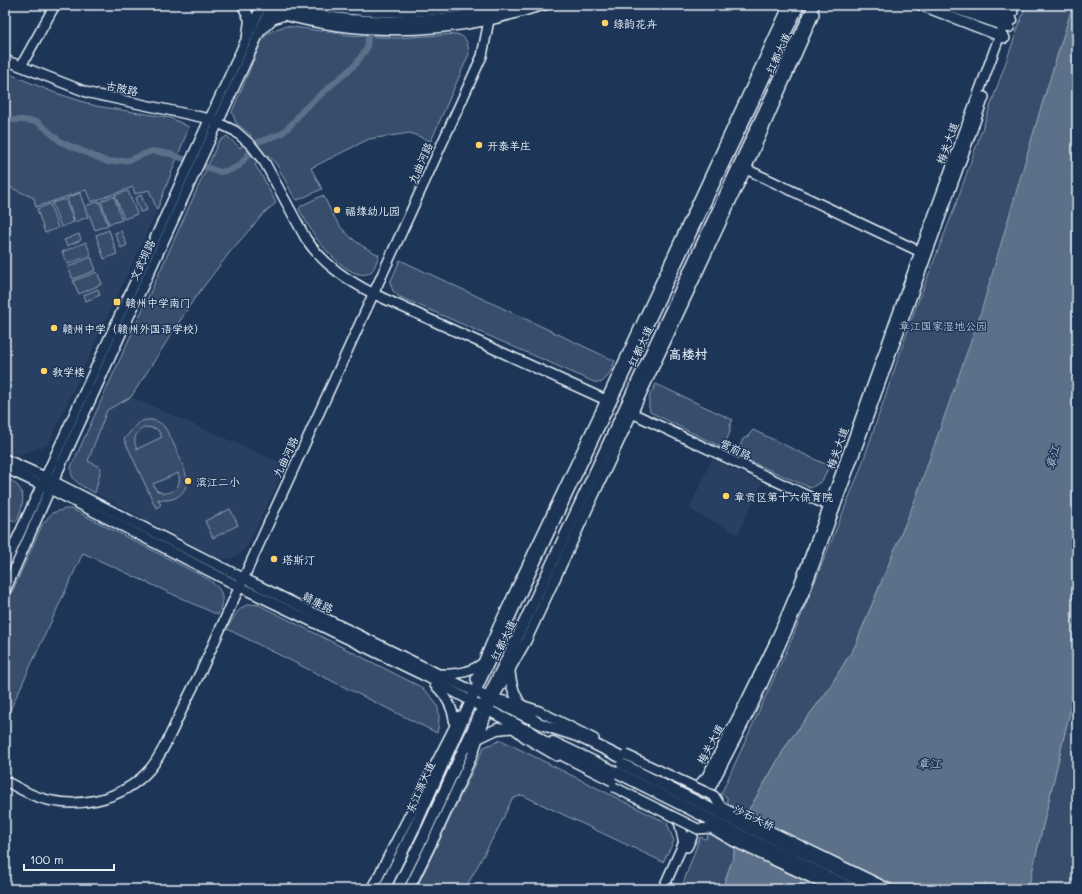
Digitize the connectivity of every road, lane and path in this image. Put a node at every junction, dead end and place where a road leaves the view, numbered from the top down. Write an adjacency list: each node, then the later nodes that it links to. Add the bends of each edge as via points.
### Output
1 (54, 5): 25 (street)
2 (244, 5): 12 (street); 22 (main road, via 250,20)
3 (313, 5): 19 (main road)
4 (467, 5): 20 (main road, via 426,10)
5 (517, 5): 16 (main road)
6 (545, 5): 16 (street)
7 (789, 5): 30 (street)
8 (920, 5): 23 (street)
9 (946, 5): 18 (main road)
10 (971, 5): 18 (main road)
11 (994, 5): 18 (street)
12 (264, 7): 15 (main road); 17 (street); 21 (street, 文武坝路); 22 (street, 文武坝路)
13 (815, 7): 27 (street); 40 (main road, 红都大道)
14 (796, 8): 39 (main road, 红都大道)
15 (298, 13): 17 (main road); 19 (main road)
16 (488, 13): 20 (main road); 29 (street, 九曲河路, via 482,56)
17 (282, 14): 19 (street, via 301,20); 21 (main road, via 268,22)
18 (1010, 15): 23 (street, 梅关大道)
19 (351, 19): 20 (main road); 20 (street)
20 (395, 21)
21 (260, 31): 26 (street, 文武坝路)
22 (248, 35): 26 (street, 文武坝路)
23 (1002, 37): 28 (street, 梅关大道)
24 (5, 60): 25 (street, 古陂路)
25 (21, 66): 26 (street, 古陂路, via 89,93)
26 (214, 120): 29 (street, 古陂路, via 235,131 251,145 265,163 313,248 352,283); 34 (street, 文武坝路, via 203,134 181,180); 34 (street, 文武坝路, via 212,137 190,185)
27 (746, 169): 28 (street); 31 (street)
28 (924, 254): 35 (street, 梅关大道); 60 (street, 梅关大道, via 804,593 752,707)
29 (374, 294): 30 (street, 古陂路); 37 (street, 九曲河路)
30 (606, 400): 41 (street)
31 (632, 413): 35 (street, 营前路); 42 (street, via 526,641)
32 (5, 459): 34 (street, 赣康路)
33 (5, 468): 34 (street, 赣康路)
34 (47, 484): 36 (street, 文武坝路); 37 (street, 赣康路); 38 (street, 文武坝路)
35 (829, 506): 57 (street, 梅关大道, via 774,644)
36 (5, 565)
37 (241, 583): 43 (street, 赣康路); 44 (street, 赣康路); 58 (street, 九曲河路, via 160,754 150,769 133,784 105,798 73,804 36,796)
38 (5, 591)
39 (499, 641): 41 (street); 45 (main road, 红都大道)
40 (514, 644): 42 (main road); 46 (main road, 红都大道)
41 (482, 663): 43 (street, via 461,673); 45 (street)
42 (509, 669): 46 (street); 47 (main road, via 512,686)
43 (436, 672): 45 (street, 赣康路)
44 (427, 677): 45 (street, 赣康路); 50 (street, via 447,699)
45 (472, 696): 46 (main road, 赣康路); 48 (main road, 赣康路); 50 (street); 54 (main road, 东江源大道)
46 (491, 699): 47 (street); 48 (main road); 49 (main road, 赣康路)
47 (521, 705): 49 (main road); 56 (street, via 539,712)
48 (486, 709): 51 (street); 52 (main road, 赣康路); 53 (street); 55 (main road)
49 (535, 721): 56 (main road, 赣康路); 59 (main road, via 575,735)
50 (454, 726): 54 (street); 64 (street)
51 (512, 727): 52 (main road); 53 (main road, via 497,729); 70 (street, bridge, via 526,738 614,787 698,830 710,828)
52 (528, 730): 56 (main road, 赣康路); 61 (main road, via 564,756)
53 (478, 738): 55 (main road); 67 (street, via 472,756)
54 (452, 745): 65 (main road, 东江源大道)
55 (463, 752): 66 (main road)
56 (622, 764): 71 (main road, 沙石大桥, bridge, via 739,834); 72 (main road, 沙石大桥, bridge); 73 (street, bridge, via 714,796 721,806 747,820)
57 (705, 779): 59 (main road, via 695,788); 60 (street, 梅关大道)
58 (5, 781)
59 (681, 788): 60 (main road)
60 (702, 797): 62 (street, 梅关大道)
61 (668, 809): 62 (main road); 63 (main road, via 680,823)
62 (692, 820): 63 (street, 梅关大道); 69 (street, 梅关大道, via 692,837)
63 (684, 842): 68 (street, 梅关大道)
64 (371, 889)
65 (383, 889)
66 (397, 889)
67 (409, 889)
68 (663, 889)
69 (670, 889)
70 (835, 889)
71 (854, 889)
72 (877, 889)
73 (889, 889)

